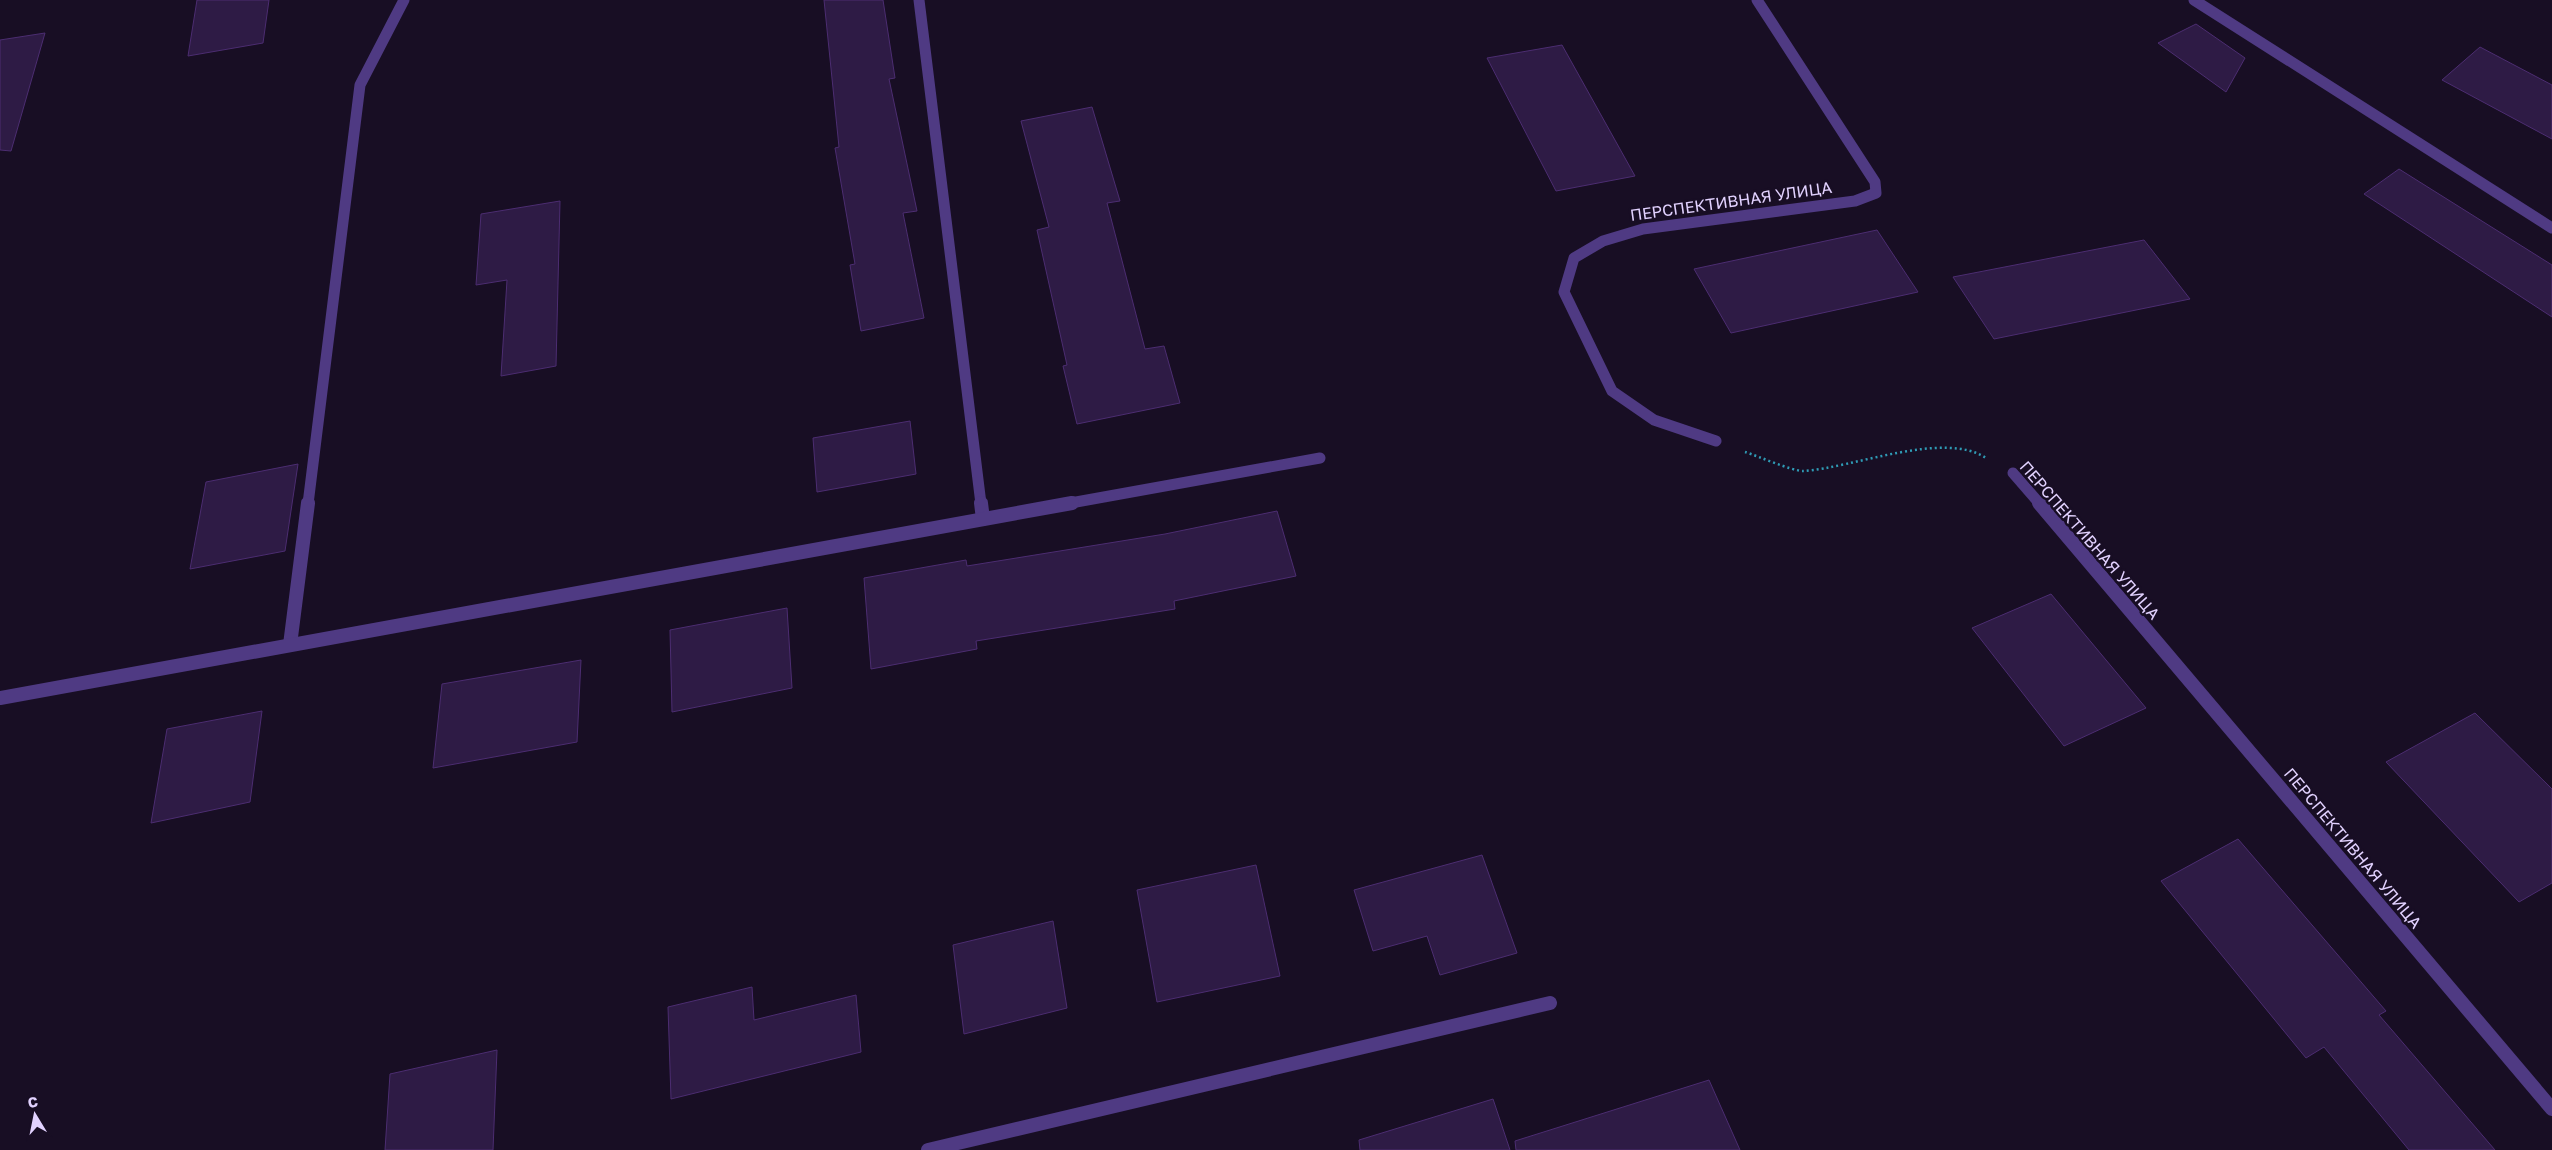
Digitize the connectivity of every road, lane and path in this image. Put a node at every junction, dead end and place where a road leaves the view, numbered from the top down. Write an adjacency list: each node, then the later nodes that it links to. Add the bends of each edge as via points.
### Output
1 (404, 0): 10 (street, via 360,85)
2 (919, 0): 9 (street)
3 (1758, 0): 6 (street, ПЕРСПЕКТИВНАЯ УЛИЦА, via 1874,182 1876,193 1855,201 1644,229 1603,241 1574,258 1564,292 1612,391 1654,420)
4 (2194, 0): 5 (street)
5 (2552, 228)
6 (1716, 441): 8 (path, ПЕРСПЕКТИВНАЯ УЛИЦА, via 1801,471 1945,446 1977,452)
7 (1320, 458): 9 (street)
8 (2013, 473): 13 (street, ПЕРСПЕКТИВНАЯ УЛИЦА)
9 (983, 519): 10 (street)
10 (290, 645): 11 (street)
11 (0, 698)
12 (1550, 1003): 14 (street)
13 (2552, 1109)
14 (928, 1150)

